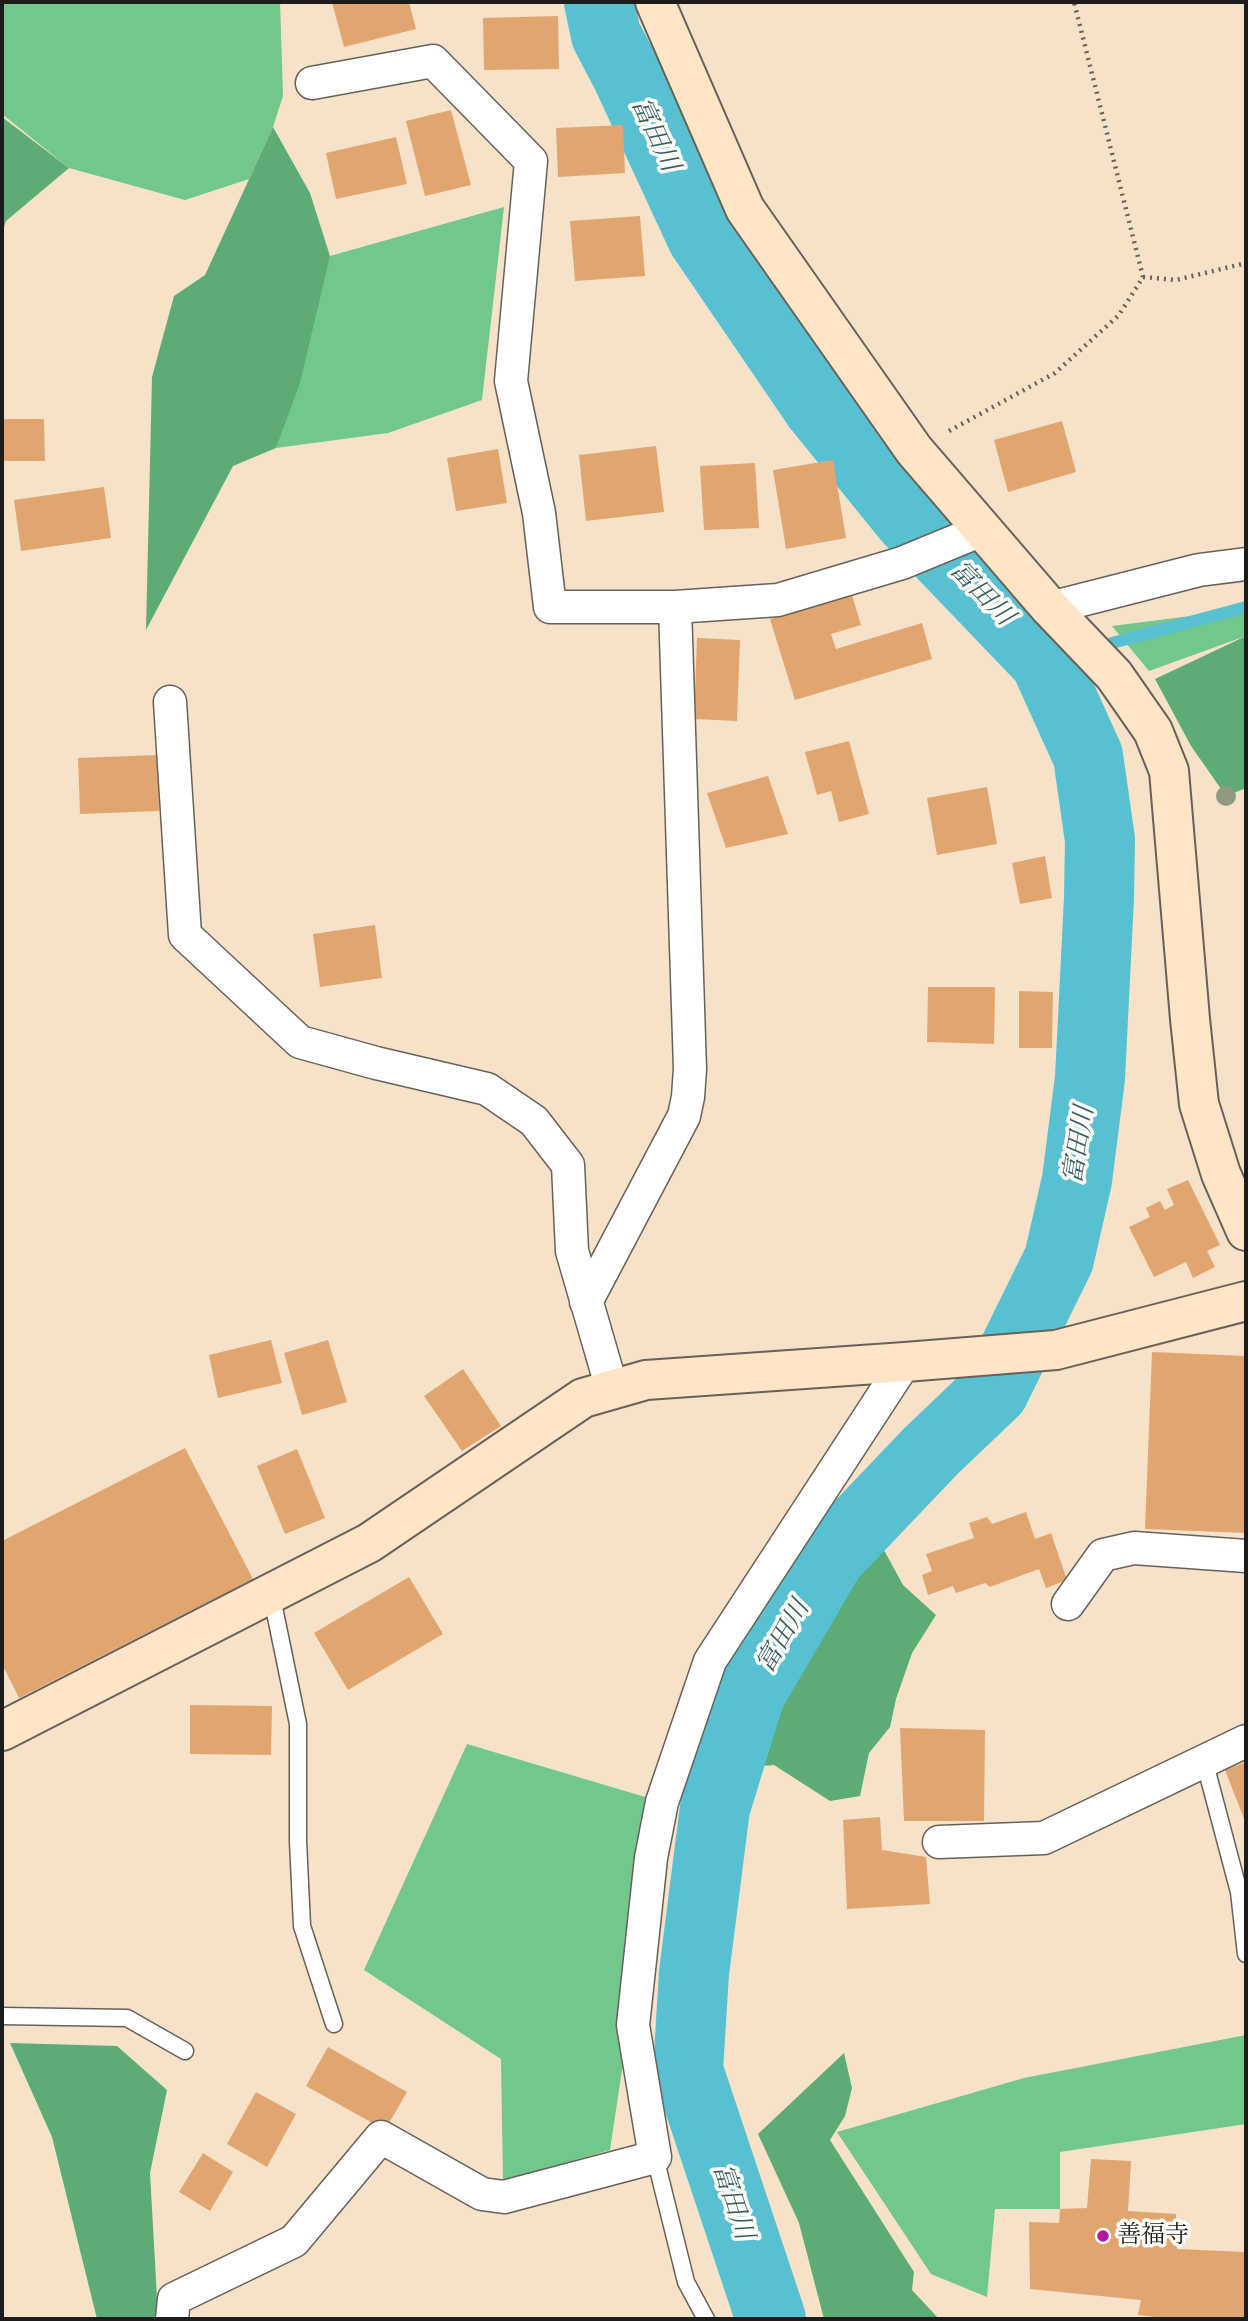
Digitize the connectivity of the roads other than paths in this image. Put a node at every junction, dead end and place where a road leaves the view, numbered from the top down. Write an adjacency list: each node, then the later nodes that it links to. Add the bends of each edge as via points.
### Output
1 (655, 2): 3 (street, via 745,209)
2 (312, 83): 5 (street, via 433,61 531,161 511,381 540,513 550,607)
3 (972, 535): 5 (street, via 902,563 778,600); 6 (street)
4 (1246, 564): 6 (street, via 1199,570)
5 (675, 607): 10 (street, via 688,1097 684,1116)
6 (1059, 617): 8 (street, via 1114,675 1153,731 1169,771 1199,1104 1221,1174)
7 (170, 702): 10 (street, via 185,935 300,1042 487,1088 534,1121 568,1165 572,1251)
8 (1246, 1231)
9 (1246, 1301): 11 (street, via 1056,1350)
10 (586, 1302): 12 (street)
11 (905, 1362): 12 (street, via 646,1380); 24 (street, via 710,1661 662,1802 651,1858 633,2025)
12 (612, 1389): 14 (street, via 583,1398 369,1543)
13 (1246, 1556): 15 (street, via 1133,1548 1103,1555)
14 (271, 1593): 16 (street); 22 (lane, via 298,1724 302,1926)
15 (1068, 1604)
16 (2, 1731)
17 (1246, 1741): 18 (street)
18 (1204, 1760): 19 (street, via 1044,1838); 20 (lane, via 1239,1892)
19 (939, 1842)
20 (1246, 1954)
21 (2, 2016): 23 (lane, via 127,2018)
22 (334, 2024)
23 (185, 2051)
24 (654, 2157): 25 (street, via 504,2197 482,2194 380,2137 294,2241 174,2299); 26 (lane, via 686,2282)
25 (172, 2319)
26 (706, 2319)

